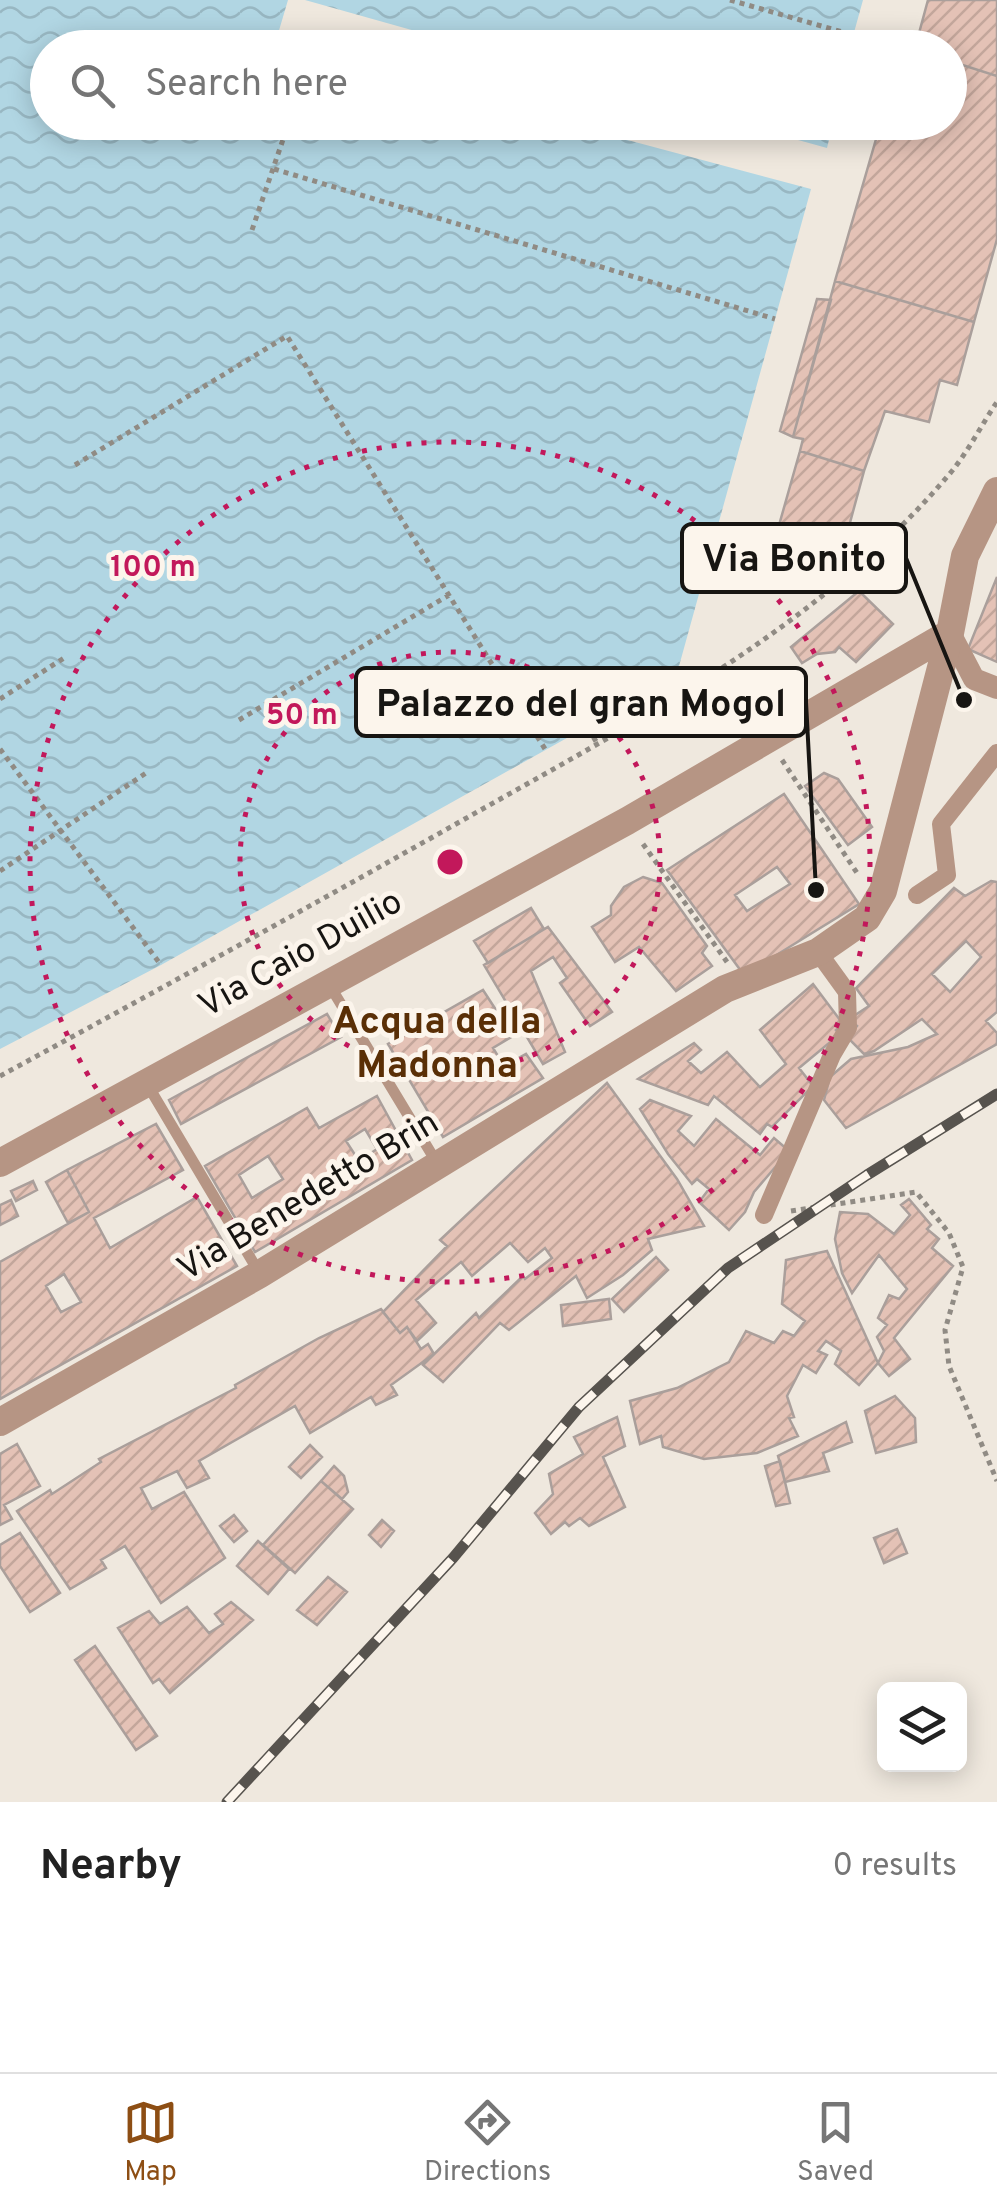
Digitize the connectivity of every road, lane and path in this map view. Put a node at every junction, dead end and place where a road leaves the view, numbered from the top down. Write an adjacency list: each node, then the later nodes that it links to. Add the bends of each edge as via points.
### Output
1 (730, 0): 2 (path)
2 (832, 30)
3 (283, 140): 4 (path)
4 (274, 170): 5 (path); 6 (path)
5 (252, 230)
6 (775, 319)
7 (997, 402): 18 (path, via 953,470 876,550 790,623)
8 (76, 465): 10 (path, via 287,336)
9 (997, 491): 11 (street, Via Benedetto Brin, via 965,556)
10 (449, 595): 15 (path); 20 (path)
11 (950, 633): 13 (street, via 974,679); 17 (street, Via Caio Duilio); 27 (street, Via Benedetto Brin)
12 (64, 658): 14 (path)
13 (997, 688)
14 (0, 698)
15 (239, 720)
16 (583, 720): 18 (path)
17 (769, 741): 23 (street, Via Caio Duilio); 27 (path)
18 (598, 744): 32 (path)
19 (0, 749): 24 (path)
20 (546, 749)
21 (997, 753): 26 (street, via 941,824 946,875)
22 (149, 771): 24 (path)
23 (627, 821): 30 (street, Via Caio Duilio); 31 (path)
24 (60, 832): 25 (path); 29 (path)
25 (0, 871)
26 (916, 895)
27 (876, 901): 28 (street, Via Benedetto Brin, via 866,918)
28 (818, 952): 31 (street, Via Benedetto Brin); 36 (street, via 848,992 848,1028)
29 (161, 965)
30 (328, 982): 33 (street, Via Caio Duilio); 35 (lane)
31 (741, 982): 35 (street, Via Benedetto Brin)
32 (0, 1076)
33 (146, 1083): 34 (street, Via Caio Duilio); 37 (lane)
34 (0, 1163)
35 (437, 1163): 37 (street, Via Benedetto Brin)
36 (764, 1214): 39 (path, via 916,1192 949,1233 963,1266 945,1330 949,1366)
37 (260, 1274): 38 (street, Via Benedetto Brin)
38 (0, 1422)
39 (997, 1481)

